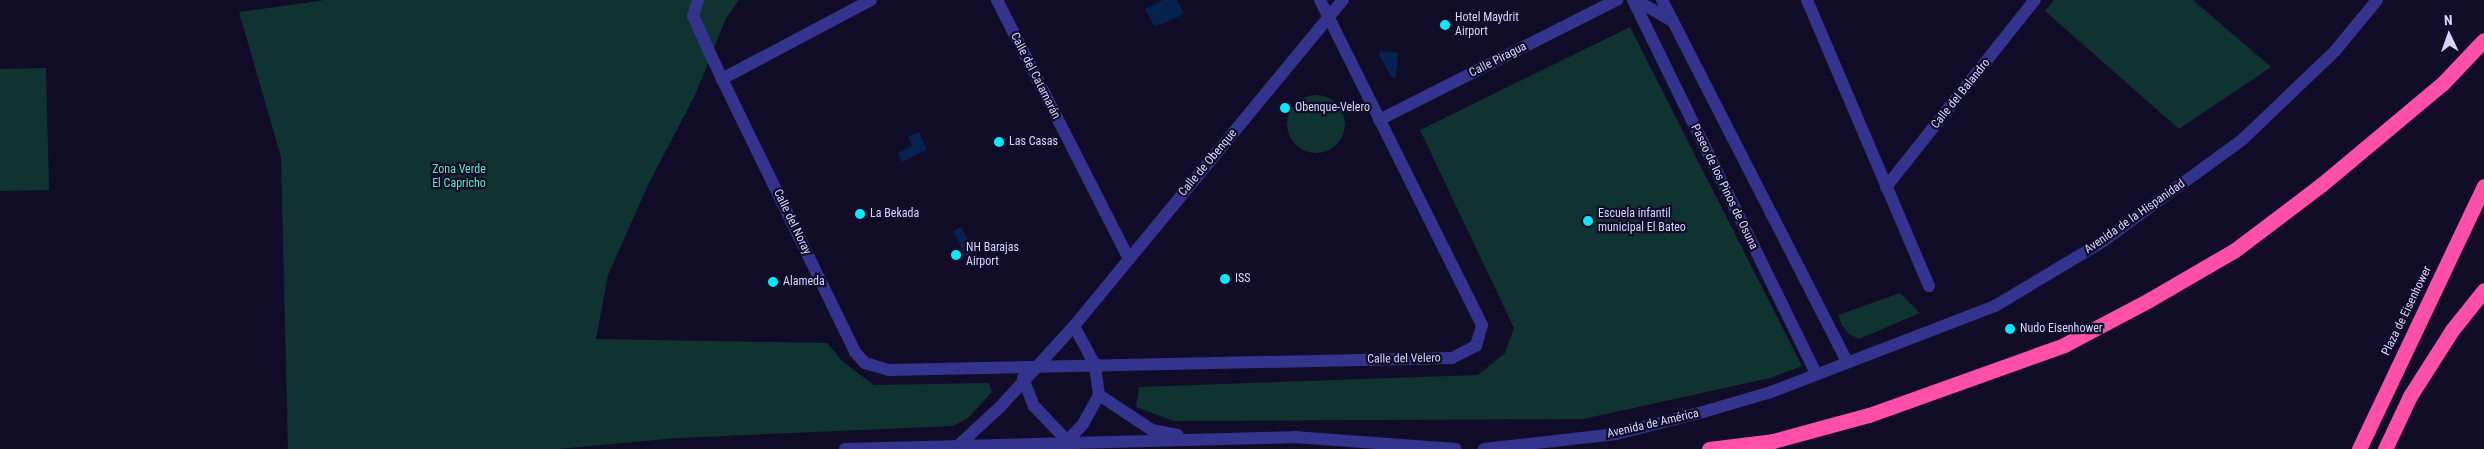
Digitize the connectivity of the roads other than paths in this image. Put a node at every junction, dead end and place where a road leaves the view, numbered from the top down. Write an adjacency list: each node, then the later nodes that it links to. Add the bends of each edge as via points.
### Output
1 (698, 0): 15 (street, Calle del Noray, via 693,16)
2 (871, 0): 15 (street)
3 (997, 0): 19 (street, Calle del Catamarán)
4 (1320, 0): 12 (street, Calle del Velero)
5 (1344, 0): 12 (street, Calle de Obenque)
6 (1617, 0): 16 (street, Calle Piragua)
7 (1635, 0): 13 (street, Paseo de los Pinos de Osuna); 26 (street, Paseo de los Pinos de Osuna)
8 (1662, 0): 13 (street)
9 (1807, 0): 18 (street)
10 (2036, 0): 18 (street, Calle del Balandro)
11 (2377, 0): 23 (street, Avenida de la Hispanidad, via 2335,51 2243,139 2102,242 1986,310)
12 (1329, 17): 16 (street, Calle del Velero); 19 (street, Calle de Obenque)
13 (1672, 21): 23 (street)
14 (2484, 40): 37 (highway, via 2443,84 2313,191 2235,250 2064,345 1869,415 1773,441)
15 (722, 79): 25 (street, Calle del Noray, via 855,352 866,363 890,370)
16 (1379, 120): 24 (street, Calle del Velero, via 1482,325 1476,346 1447,358)
17 (2484, 186): 38 (highway, Plaza de Eisenhower)
18 (1886, 187): 20 (street)
19 (1129, 259): 22 (street, Calle de Obenque)
20 (1929, 286)
21 (2484, 290): 39 (highway, via 2452,330 2410,396)
22 (1074, 326): 24 (street); 25 (street, Calle de Obenque)
23 (1848, 361): 26 (street, Avenida de la Hispanidad)
24 (1095, 365): 25 (street, Calle del Velero); 28 (street)
25 (1033, 367): 27 (street, Calle de Obenque)
26 (1816, 373): 36 (street, Avenida de América, via 1771,392 1616,434)
27 (1024, 378): 30 (street, via 1034,406); 31 (street, Calle de Obenque, via 1000,407)
28 (1099, 395): 29 (street, via 1152,430); 30 (street, via 1083,424)
29 (1203, 439): 30 (street); 35 (street, via 1294,437)
30 (1067, 442): 31 (street); 33 (street); 34 (street)
31 (959, 445): 32 (street)
32 (845, 449)
33 (1054, 449)
34 (1081, 449)
35 (1456, 449)
36 (1484, 449)
37 (1709, 449)
38 (2359, 449)
39 (2385, 449)

